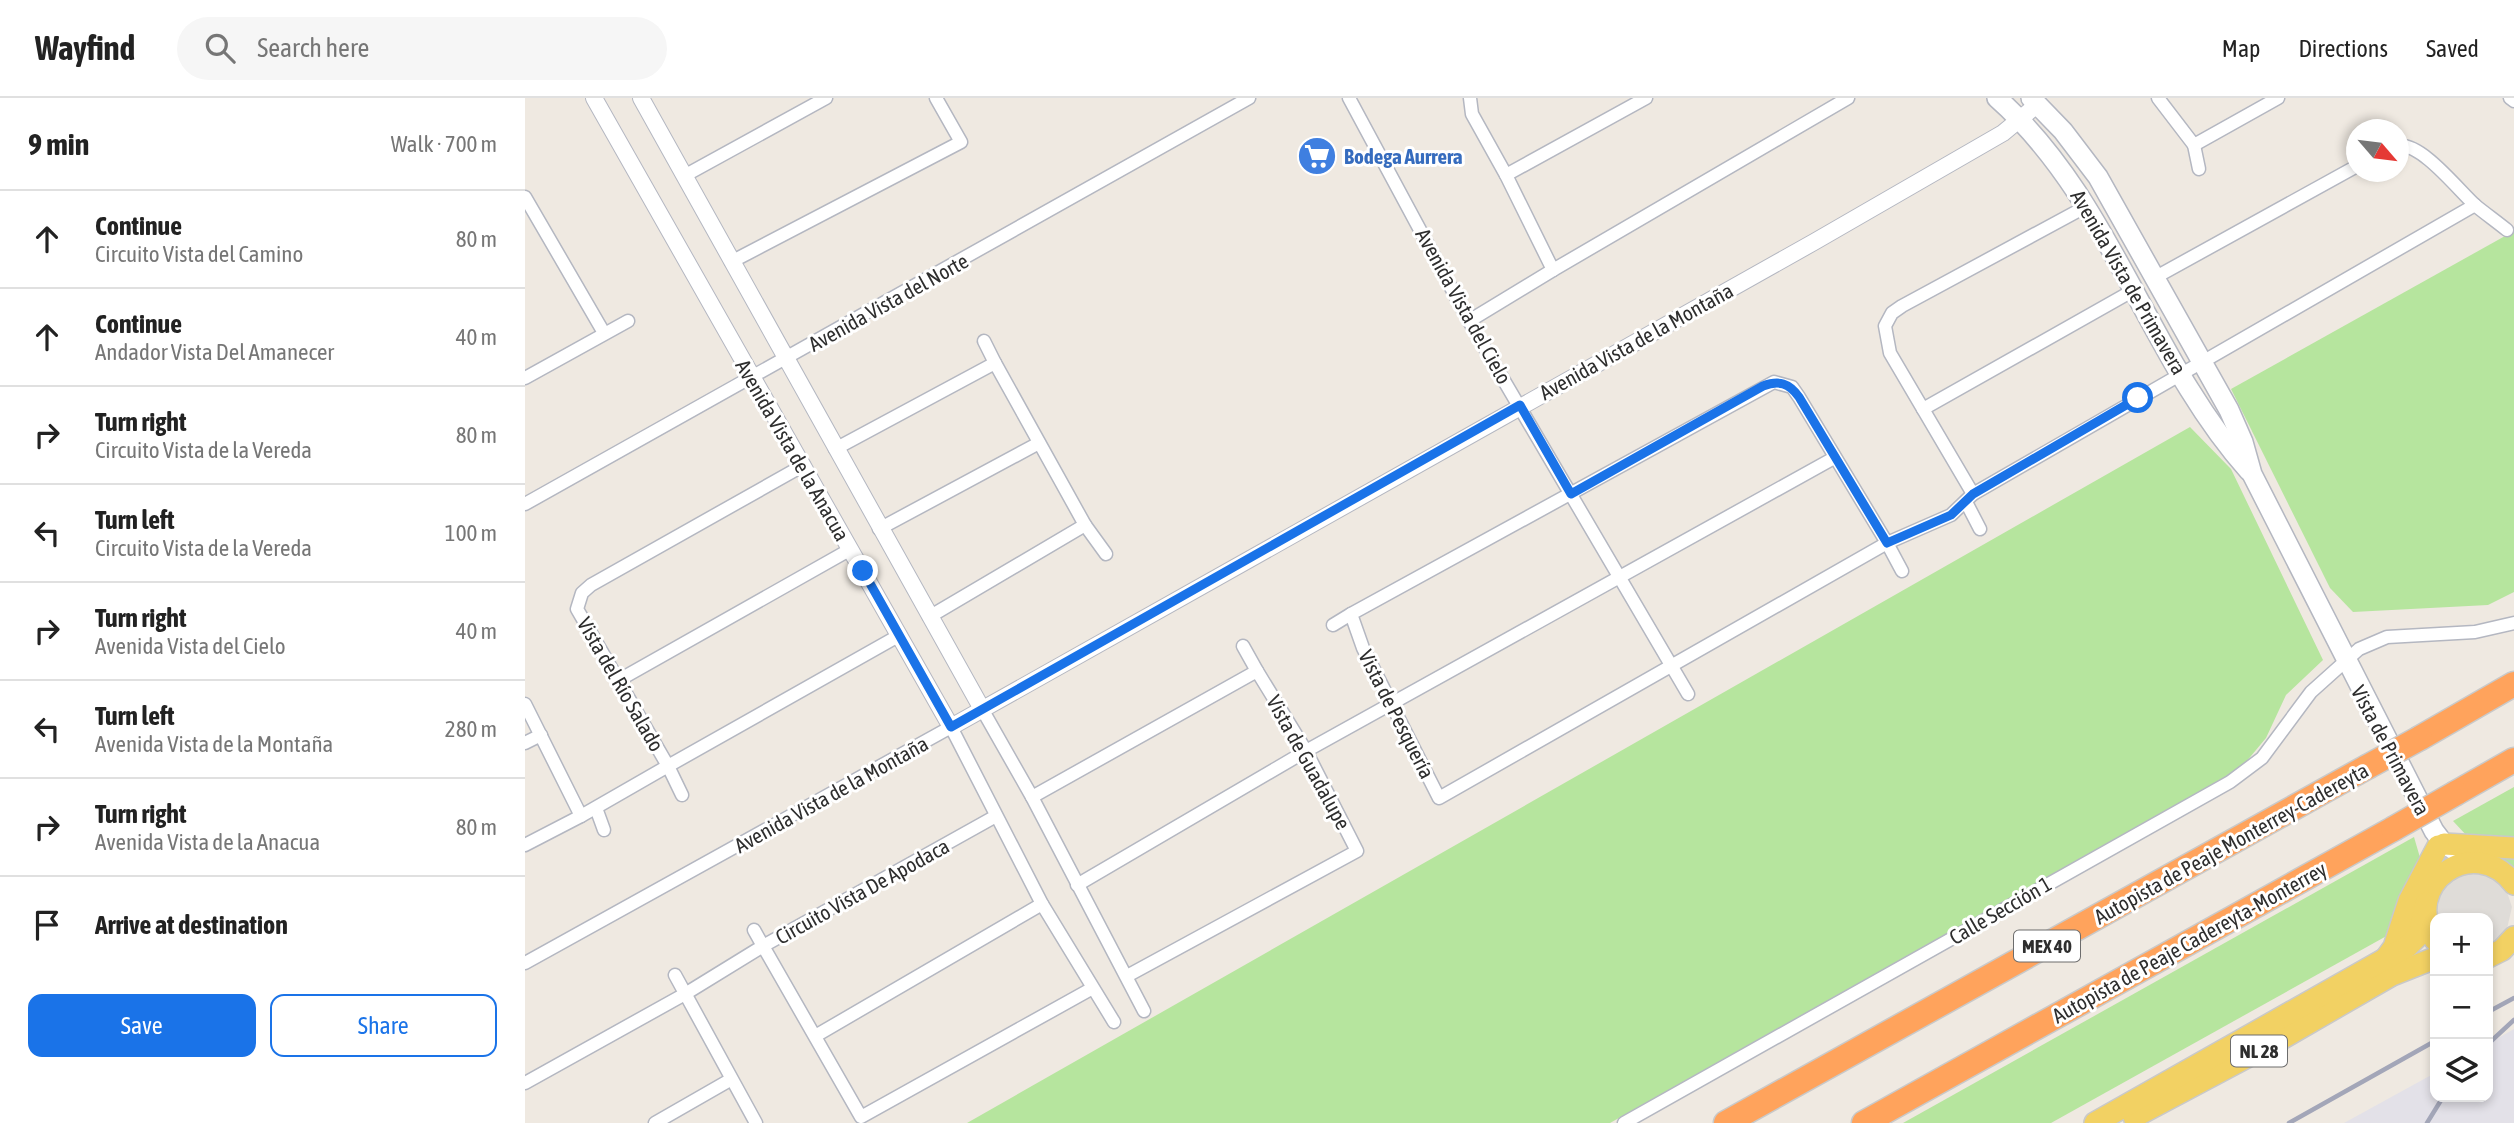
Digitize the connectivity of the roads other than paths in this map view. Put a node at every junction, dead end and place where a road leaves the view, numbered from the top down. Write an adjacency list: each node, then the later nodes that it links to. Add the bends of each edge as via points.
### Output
1 (594, 98): 39 (street, Avenida Vista de la Anacua)
2 (641, 98): 22 (street, Avenida Vista de la Anacua)
3 (826, 98): 22 (street)
4 (936, 98): 27 (street, via 961,142)
5 (1249, 98): 35 (street, Avenida Vista del Norte)
6 (1349, 98): 32 (street, Avenida Vista del Cielo)
7 (1470, 98): 21 (street, via 1472,114)
8 (1646, 98): 21 (street)
9 (1848, 98): 28 (street)
10 (1997, 98): 16 (main road, Avenida Vista de Primavera)
11 (2158, 98): 17 (street)
12 (2278, 98): 17 (street)
13 (2510, 98): 15 (street)
14 (2038, 100): 16 (street, Avenida Vista de la Montaña); 29 (main road, Avenida Vista de Primavera, via 2098,177)
15 (2514, 101)
16 (2022, 120): 25 (main road, Avenida Vista de Primavera); 41 (street, Avenida Vista de la Montaña, via 1700,307)
17 (2194, 145): 19 (street)
18 (2409, 148): 24 (street)
19 (2199, 169)
20 (2346, 172): 29 (street)
21 (1506, 175): 28 (street)
22 (684, 176): 27 (street, Avenida Vista de la Anacua)
23 (525, 197): 33 (street)
24 (2475, 205): 26 (street); 36 (street)
25 (2087, 206): 30 (main road, Avenida Vista de Primavera); 42 (street, via 1892,313 1885,326 1886,343)
26 (2507, 230)
27 (731, 262): 35 (street, Avenida Vista de la Anacua)
28 (1553, 270): 32 (street)
29 (2157, 277): 36 (main road, Avenida Vista de Primavera)
30 (2133, 290): 38 (main road, Avenida Vista de Primavera); 42 (street)
31 (628, 321): 33 (street)
32 (1469, 321): 41 (street, Avenida Vista del Cielo)
33 (604, 333): 40 (street)
34 (984, 341): 37 (street)
35 (788, 358): 39 (street, Avenida Vista del Norte); 44 (street, Avenida Vista de la Anacua)
36 (2203, 360): 38 (street); 47 (main road, Avenida Vista de Primavera, via 2237,427)
37 (995, 363): 43 (street); 44 (street)
38 (2181, 372): 47 (main road, Avenida Vista de Primavera); 49 (street)
39 (750, 377): 46 (street, Avenida Vista de la Anacua); 50 (street, Avenida Vista del Norte)
40 (525, 378)
41 (1520, 405): 48 (street, Avenida Vista del Cielo); 73 (street, Avenida Vista de la Montaña)
42 (1923, 409): 49 (street)
43 (1039, 443): 51 (street); 52 (street)
44 (835, 449): 52 (street, Avenida Vista de la Anacua)
45 (1834, 458): 48 (street, via 1792,387 1774,382); 54 (street); 58 (street)
46 (804, 465): 55 (street, Avenida Vista de la Anacua); 68 (street, Vista del Río Salado, via 582,593 577,609)
47 (2252, 474): 65 (main road, Avenida Vista de Primavera)
48 (1571, 494): 58 (street, Avenida Vista del Cielo); 59 (street)
49 (1970, 498): 53 (street); 54 (street, via 1936,523)
50 (525, 504)
51 (1085, 525): 56 (street); 60 (street)
52 (879, 528): 60 (street, Avenida Vista de la Anacua)
53 (1980, 529)
54 (1887, 543): 57 (street); 66 (street)
55 (851, 549): 63 (street, Avenida Vista de la Anacua); 68 (street)
56 (1106, 554)
57 (1902, 571)
58 (1621, 578): 66 (street, Avenida Vista del Cielo); 71 (street)
59 (1351, 614): 62 (street); 71 (street, Vista de Pesquería, via 1363,648)
60 (929, 617): 73 (street, Avenida Vista de la Anacua)
61 (2514, 623): 65 (street, Calle Sección 1, via 2475,632 2387,638)
62 (1333, 625)
63 (900, 635): 74 (street, Avenida Vista de la Anacua); 79 (street, Vista del Río Salado)
64 (1244, 646): 67 (street)
65 (2344, 660): 86 (main road, Vista de Primavera); 116 (street, Calle Sección 1, via 2297,708 2262,758 2230,782)
66 (1671, 665): 70 (street, Avenida Vista del Cielo); 71 (street, Vista de Pesquería, via 1439,798)
67 (1257, 671): 77 (street, Vista de Guadalupe); 81 (street, Vista de Guadalupe)
68 (619, 680): 79 (street, Vista del Río Salado)
69 (2514, 684): 117 (highway, Autopista de Peaje Monterrey-Cadereyta / MEX 40, bridge)
70 (1688, 694)
71 (1393, 702): 77 (street)
72 (525, 704): 75 (street)
73 (982, 709): 74 (street, Avenida Vista de la Montaña); 81 (street, Avenida Vista de la Anacua)
74 (951, 727): 84 (street, Avenida Vista de la Anacua); 101 (street, Avenida Vista de la Montaña)
75 (541, 734): 76 (street); 83 (street)
76 (525, 743)
77 (1306, 751): 90 (street); 105 (street, Vista de Guadalupe, via 1357,851)
78 (2514, 760): 118 (highway, Autopista de Peaje Cadereyta-Monterrey, bridge)
79 (668, 766): 80 (street); 82 (street)
80 (682, 795)
81 (1032, 797): 90 (street, Avenida Vista de la Anacua)
82 (596, 808): 83 (street); 85 (street)
83 (581, 816): 87 (street)
84 (996, 816): 92 (street, Avenida Vista de la Anacua); 96 (street, Circuito Vista De Apodaca)
85 (604, 830)
86 (2440, 843): 88 (main road); 89 (main road); 91 (main road); 102 (main road, via 2409,901)
87 (525, 845)
88 (2514, 848)
89 (2505, 873): 91 (main road, via 2472,862 2454,867 2438,878)
90 (1077, 885): 105 (street, Avenida Vista de la Anacua)
91 (2427, 899): 93 (main road); 102 (main road, via 2419,935)
92 (1042, 904): 106 (street, Avenida Vista de la Anacua); 110 (street)
93 (2430, 929)
94 (754, 930): 96 (street)
95 (2514, 937): 98 (main road)
96 (763, 946): 107 (street); 110 (street, Circuito Vista De Apodaca)
97 (2514, 949): 100 (main road)
98 (2493, 954)
99 (2430, 959): 102 (main road)
100 (2493, 962)
101 (525, 963)
102 (2389, 967): 103 (main road); 119 (main road); 120 (main road, NL 28)
103 (2430, 968)
104 (675, 975): 107 (street)
105 (1127, 976): 108 (street, Avenida Vista de la Anacua)
106 (1091, 989): 109 (street, Avenida Vista de la Anacua); 113 (street, Circuito Vista De Apodaca)
107 (685, 994): 111 (street); 112 (street)
108 (1144, 1011)
109 (1114, 1022)
110 (817, 1035): 113 (street, Circuito Vista De Apodaca)
111 (730, 1080): 114 (street); 115 (street)
112 (525, 1083)
113 (862, 1120)
114 (655, 1123)
115 (756, 1123)
116 (1625, 1123)
117 (1726, 1123)
118 (1864, 1123)
119 (2095, 1123)
120 (2123, 1123)

